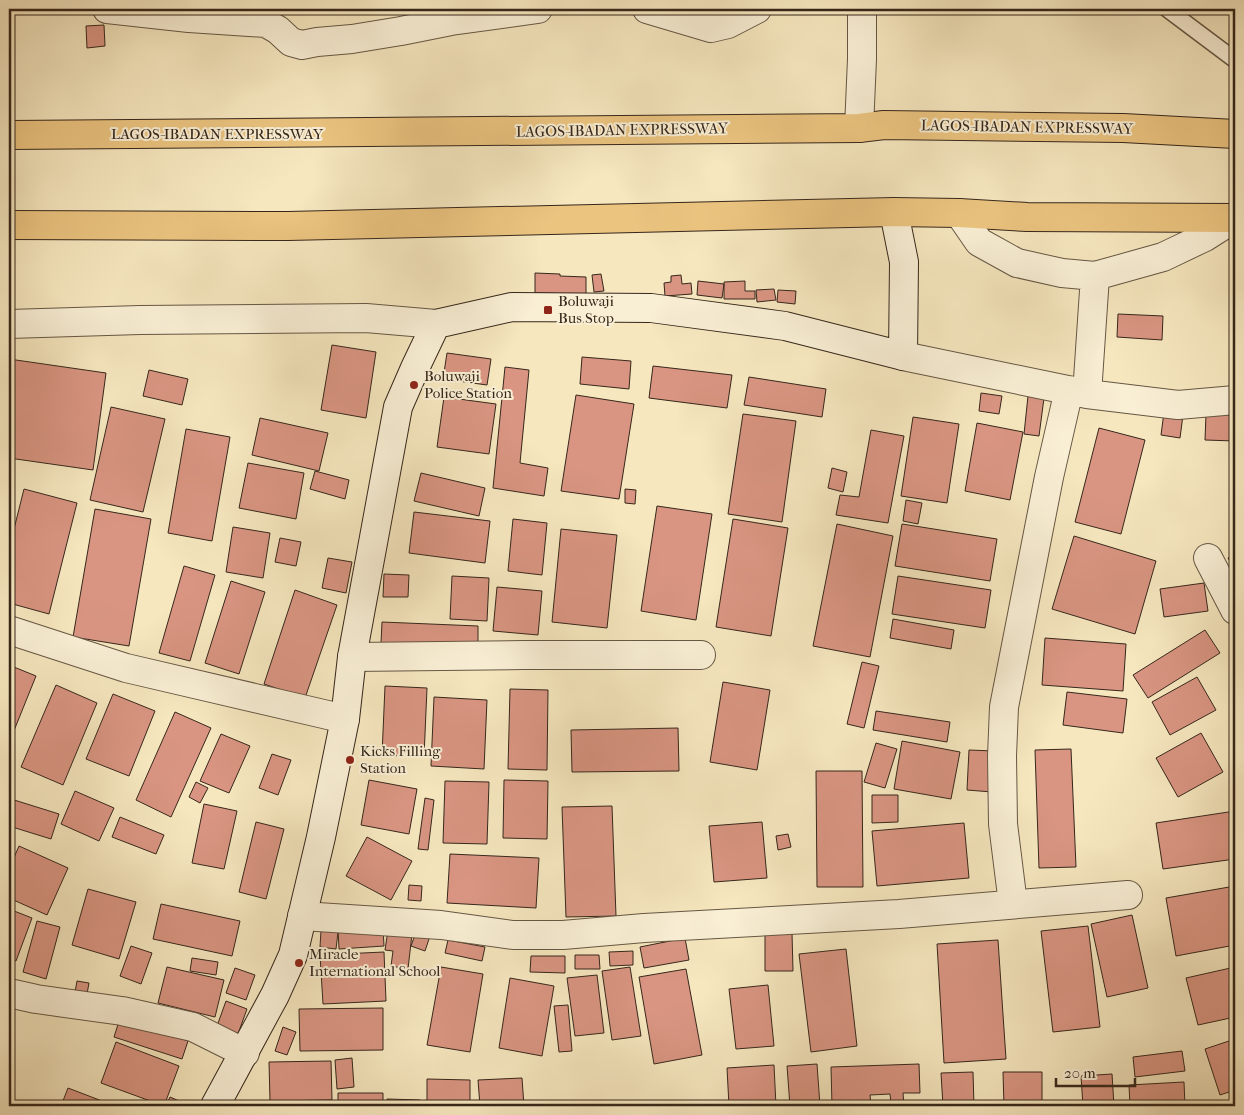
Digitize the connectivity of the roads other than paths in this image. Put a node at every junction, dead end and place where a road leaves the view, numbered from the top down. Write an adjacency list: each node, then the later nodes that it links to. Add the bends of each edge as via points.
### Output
1 (107, 9): 7 (street, via 266,23 291,42 302,44 401,31)
2 (538, 9): 7 (street)
3 (648, 9): 4 (street, via 711,28 728,24)
4 (757, 9)
5 (862, 9): 9 (street)
6 (1167, 9): 8 (lane)
7 (450, 15)
8 (1235, 60)
9 (859, 128): 10 (highway, LAGOS-IBADAN EXPRESSWAY, via 884,125 1122,128); 11 (highway, LAGOS-IBADAN EXPRESSWAY)
10 (1235, 134)
11 (9, 135)
12 (894, 212): 13 (highway); 15 (highway, via 288,226); 19 (street, via 904,262)
13 (959, 214): 14 (highway); 16 (street, via 979,242 1017,263)
14 (1235, 218): 16 (street, via 1205,237 1163,256)
15 (9, 225)
16 (1095, 276): 20 (street)
17 (9, 324): 18 (street, via 366,318)
18 (436, 324): 19 (street, via 512,306 651,308 785,326); 26 (street, via 398,406)
19 (903, 356): 20 (street)
20 (1078, 392): 21 (street, via 1178,405); 29 (street, via 1049,478 1004,706 1003,824)
21 (1235, 400)
22 (1208, 558): 23 (street)
23 (1235, 610)
24 (9, 630): 27 (street, via 126,668)
25 (701, 655): 26 (street)
26 (352, 657): 27 (street)
27 (345, 719): 30 (street)
28 (1128, 895): 29 (street)
29 (1013, 904): 30 (street, via 563,935 513,935 441,925)
30 (302, 916): 32 (street, via 293,955 276,995)
31 (9, 993): 32 (street, via 122,1011 193,1027)
32 (245, 1052): 33 (street)
33 (215, 1106)

